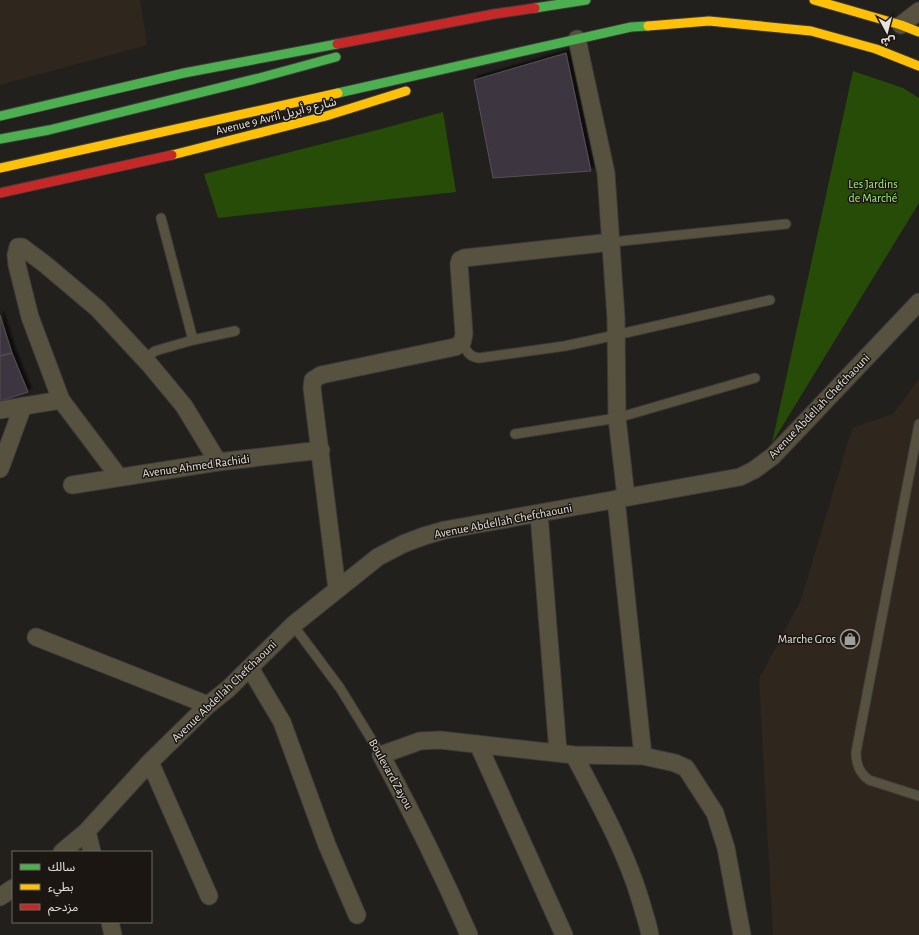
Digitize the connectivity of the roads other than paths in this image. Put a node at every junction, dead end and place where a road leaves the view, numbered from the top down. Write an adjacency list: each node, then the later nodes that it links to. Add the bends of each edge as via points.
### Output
1 (586, 0): 4 (highway)
2 (814, 0): 5 (highway)
3 (919, 11): 5 (street)
4 (494, 14): 9 (highway); 14 (highway, via 184,73)
5 (901, 25): 6 (highway)
6 (919, 32)
7 (577, 39): 8 (highway, Avenue 9 Avril شارع 9 أبريل); 11 (highway, Avenue 9 Avril شارع 9 أبريل, via 632,27 709,21 811,31 876,49); 20 (street, via 606,173)
8 (553, 44): 12 (highway, Avenue 9 Avril شارع 9 أبريل); 16 (highway, Avenue 9 Avril شارع 9 أبريل)
9 (380, 45)
10 (342, 56): 15 (highway, via 56,128)
11 (919, 66)
12 (447, 78)
13 (417, 87): 17 (highway, Avenue 9 Avril شارع 9 أبريل, via 326,116 147,161)
14 (0, 116)
15 (0, 139)
16 (0, 168)
17 (0, 193)
18 (160, 218): 25 (lane)
19 (786, 224): 20 (lane)
20 (612, 242): 24 (street); 26 (street, via 460,260 464,334)
21 (770, 300): 24 (lane)
22 (919, 302): 40 (street, Avenue Abdellah Chefchaouni, via 773,456 754,470 740,477)
23 (235, 331): 25 (lane)
24 (616, 335): 26 (lane, via 565,346 479,358 470,355); 32 (street)
25 (193, 340): 27 (lane, via 155,351)
26 (462, 343): 35 (street, via 455,347 321,375 313,380)
27 (145, 359): 29 (street, via 98,309 46,265 22,247 18,247 17,265 30,317); 36 (street, via 184,406)
28 (755, 378): 32 (lane)
29 (61, 400): 30 (street); 38 (street)
30 (23, 406): 31 (street); 37 (street)
31 (0, 410)
32 (617, 418): 34 (lane); 40 (street)
33 (919, 424): 52 (lane, via 856,756 858,768 869,780)
34 (514, 434)
35 (321, 450): 36 (street, Avenue Ahmed Rachidi); 42 (street)
36 (218, 462): 38 (street, Avenue Ahmed Rachidi)
37 (0, 469)
38 (119, 476): 39 (street, Avenue Ahmed Rachidi)
39 (72, 485)
40 (621, 498): 41 (street, Avenue Abdellah Chefchaouni); 50 (street)
41 (539, 514): 42 (street, Avenue Abdellah Chefchaouni, via 424,536 378,557); 48 (street)
42 (337, 589): 43 (street, Avenue Abdellah Chefchaouni)
43 (293, 625): 45 (street, Avenue Abdellah Chefchaouni); 49 (lane, Boulevard Zayou, via 340,688)
44 (36, 637): 46 (street)
45 (250, 668): 46 (street, Avenue Abdellah Chefchaouni); 57 (street, via 282,722 326,845)
46 (208, 705): 51 (street, Avenue Abdellah Chefchaouni)
47 (478, 744): 48 (street); 49 (street, via 440,740 420,741); 61 (street)
48 (566, 754): 50 (street); 62 (street, via 614,833 638,892)
49 (381, 755): 60 (street, Boulevard Zayou, via 411,811)
50 (643, 756): 63 (street, via 686,768 715,813 726,848)
51 (150, 762): 53 (street, Avenue Abdellah Chefchaouni); 56 (street)
52 (919, 796)
53 (87, 831): 54 (street, Avenue Abdellah Chefchaouni); 55 (street)
54 (63, 851)
55 (92, 851)
56 (209, 896)
57 (356, 915)
58 (110, 923): 59 (street)
59 (113, 935)
60 (468, 935)
61 (564, 935)
62 (650, 935)
63 (742, 935)

